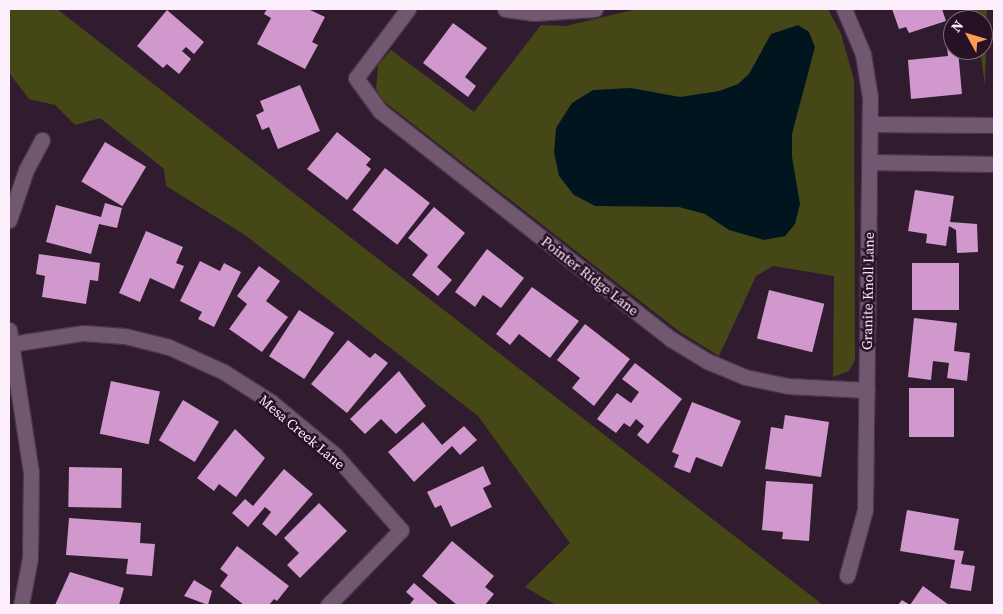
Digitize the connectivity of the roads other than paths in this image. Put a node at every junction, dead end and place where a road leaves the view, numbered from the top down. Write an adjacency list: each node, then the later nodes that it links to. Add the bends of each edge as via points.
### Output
1 (408, 9): 12 (street, Pointer Ridge Lane, via 356,78 380,111 671,339 707,361 745,377 788,386)
2 (505, 9): 3 (street, via 534,13)
3 (595, 9)
4 (844, 9): 5 (street, Granite Knoll Lane, via 863,54 870,97)
5 (870, 124): 6 (street); 8 (street, Granite Knoll Lane)
6 (994, 125)
7 (42, 140): 10 (street, via 26,170)
8 (870, 162): 9 (street); 12 (street, Granite Knoll Lane)
9 (994, 164)
10 (9, 220)
11 (10, 337): 14 (street, via 31,472 30,558); 15 (street, Mesa Creek Lane, via 83,333 125,336 169,347 224,372 271,402 335,455 401,530)
12 (867, 390): 13 (street, Granite Knoll Lane, via 865,510)
13 (848, 576)
14 (21, 605)
15 (328, 605)

